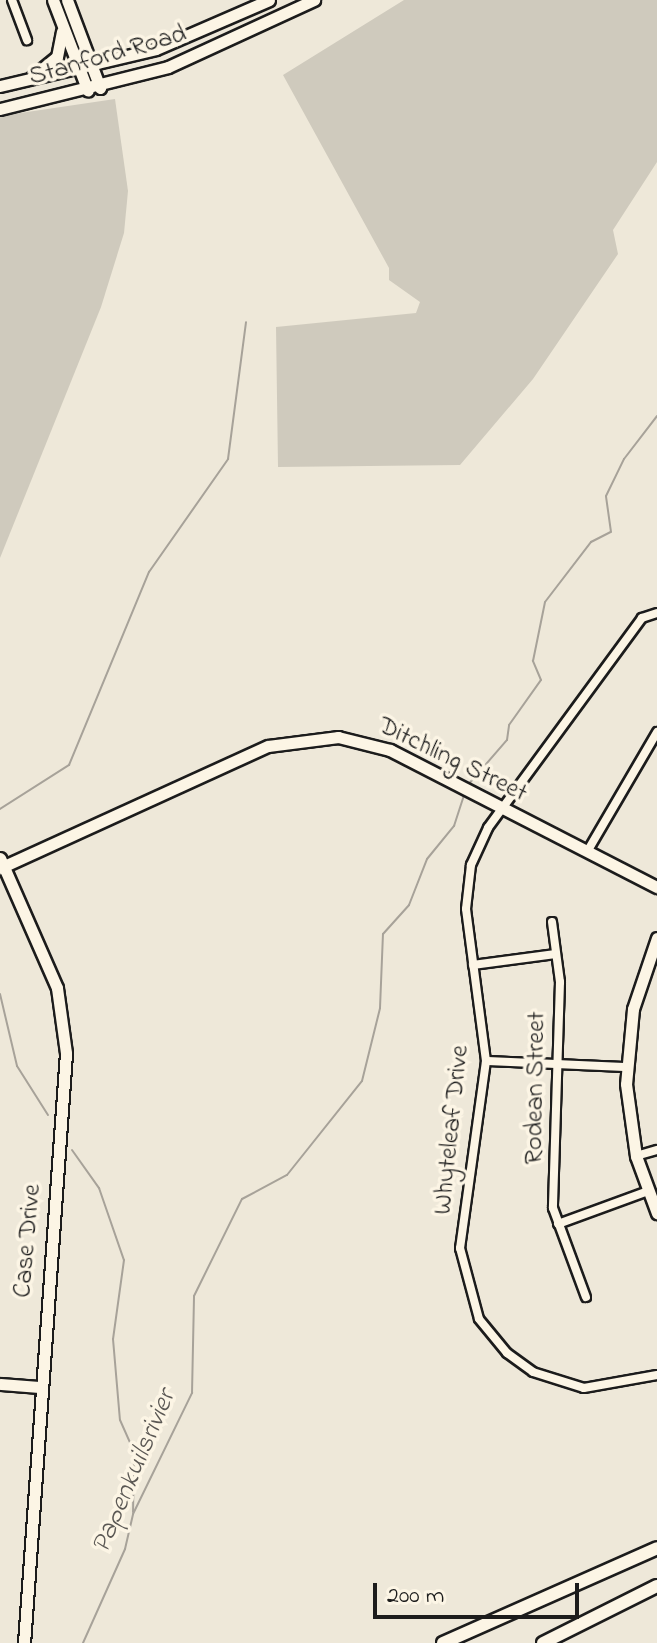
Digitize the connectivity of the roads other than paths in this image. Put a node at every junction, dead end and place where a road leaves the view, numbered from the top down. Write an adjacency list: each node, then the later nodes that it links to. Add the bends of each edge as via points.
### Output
1 (12, 0): 7 (street)
2 (53, 0): 6 (street)
3 (67, 0): 8 (street)
4 (269, 0): 8 (street, Stanford Road, via 197,33)
5 (314, 0): 11 (street, Stanford Road, via 194,57)
6 (62, 26): 8 (street); 9 (street, via 53,62)
7 (27, 40)
8 (86, 69): 9 (street, Stanford Road); 11 (street)
9 (17, 84): 10 (street, Stanford Road)
10 (0, 86)
11 (94, 89): 12 (street, Stanford Road)
12 (0, 109)
13 (657, 613): 15 (street, Whyteleaf Drive, via 642,618)
14 (657, 732): 16 (street)
15 (502, 809): 16 (street, Ditchling Street); 17 (street, Ditchling Street, via 374,745 304,738 268,746); 22 (street, Whyteleaf Drive, via 476,851 468,879)
16 (587, 852): 18 (street, Ditchling Street)
17 (1, 866): 34 (street, Case Drive, via 57,988 66,1053)
18 (657, 887)
19 (552, 922): 21 (street, Rodean Street)
20 (657, 938): 25 (street, via 633,1009)
21 (555, 954): 22 (street); 24 (street, Rodean Street, via 560,982)
22 (473, 965): 23 (street, Whyteleaf Drive)
23 (486, 1061): 24 (street); 32 (street, Whyteleaf Drive, via 460,1248 479,1319 507,1353 554,1382 604,1388)
24 (553, 1064): 25 (street); 30 (street, Rodean Street, via 559,1146 553,1199)
25 (626, 1067): 27 (street)
26 (657, 1150): 27 (street)
27 (636, 1156): 28 (street)
28 (648, 1191): 29 (street); 30 (street)
29 (657, 1213)
30 (558, 1224): 31 (street, Rodean Street)
31 (586, 1297)
32 (657, 1375)
33 (0, 1384): 34 (street)
34 (40, 1387): 36 (street, Case Drive)
35 (657, 1548): 40 (main road)
36 (24, 1577): 38 (street, Case Drive); 39 (street, Case Drive)
37 (657, 1586): 41 (main road)
38 (24, 1643)
39 (31, 1643)
40 (443, 1643)
41 (543, 1643)

